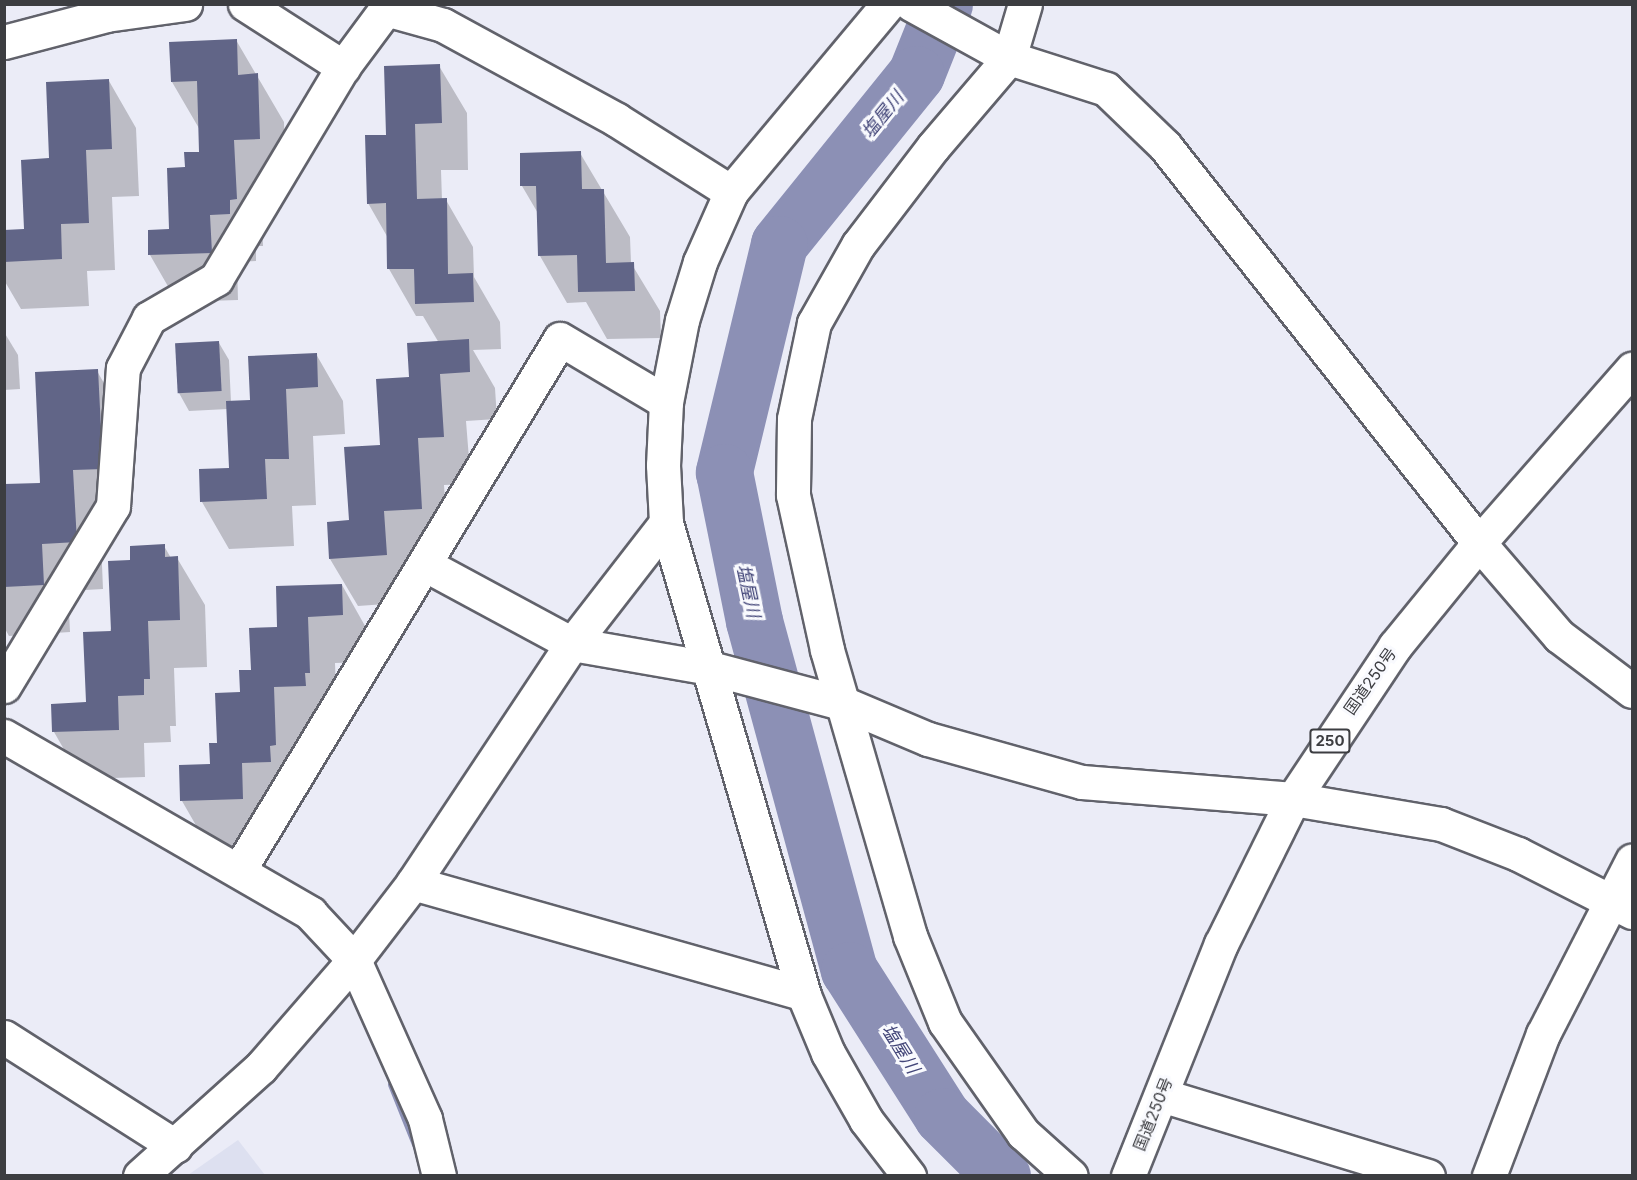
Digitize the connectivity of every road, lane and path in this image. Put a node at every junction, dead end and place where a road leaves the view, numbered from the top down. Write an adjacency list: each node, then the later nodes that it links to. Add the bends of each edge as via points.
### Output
1 (184, 4): 6 (main road, via 106,15)
2 (245, 4): 8 (main road)
3 (888, 4): 9 (main road)
4 (910, 4): 7 (main road)
5 (1024, 4): 7 (main road)
6 (4, 42)
7 (1010, 58): 13 (main road, via 1106,89 1165,146); 19 (main road, via 933,147 858,245 814,323 794,419 793,495 810,583)
8 (343, 67): 9 (main road, via 386,9 443,25 617,120); 17 (main road, via 216,279 148,318 123,368 113,506)
9 (731, 192): 11 (main road, via 700,262 682,320)
10 (1632, 369): 13 (main road, 国道250号 / 250)
11 (666, 402): 12 (main road); 14 (main road, via 560,339)
12 (666, 524): 15 (main road); 16 (main road)
13 (1479, 543): 18 (main road, via 1559,636); 21 (main road, 国道250号 / 250, via 1388,655)
14 (426, 566): 15 (main road); 23 (main road)
15 (572, 644): 16 (main road); 24 (main road)
16 (710, 668): 19 (main road); 27 (main road)
17 (4, 686)
18 (1632, 691)
19 (845, 704): 21 (main road, via 928,739 1082,782); 34 (main road, via 910,936 945,1022 1023,1133)
20 (4, 736): 23 (main road)
21 (1293, 799): 25 (main road, via 1441,824 1518,854); 29 (main road, 国道250号 / 250, via 1221,944)
22 (1632, 861): 25 (main road)
23 (239, 870): 26 (main road, via 310,913)
24 (413, 883): 26 (main road); 27 (main road)
25 (1621, 907): 37 (main road, via 1543,1034)
26 (354, 960): 30 (main road, via 261,1067); 32 (main road, via 425,1119)
27 (803, 993): 33 (main road, via 828,1053 866,1120)
28 (4, 1037): 30 (main road)
29 (1161, 1095): 35 (main road, 国道250号 / 250); 36 (main road)
30 (175, 1146): 31 (main road)
31 (140, 1176)
32 (439, 1176)
33 (909, 1176)
34 (1071, 1176)
35 (1128, 1176)
36 (1428, 1176)
37 (1489, 1176)

